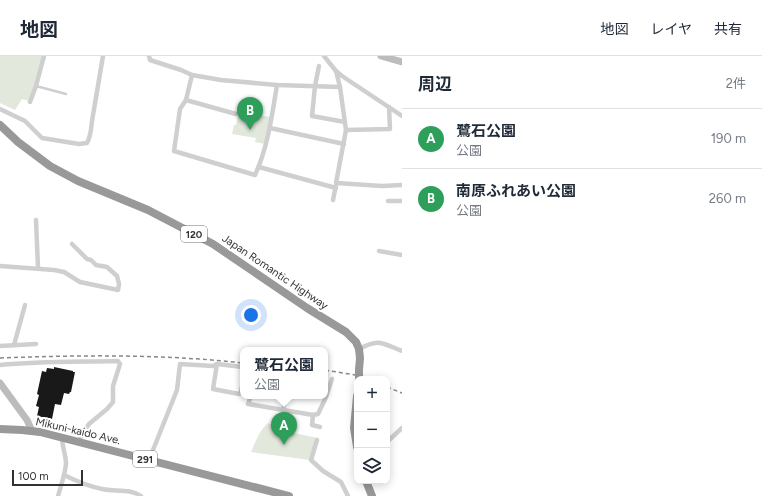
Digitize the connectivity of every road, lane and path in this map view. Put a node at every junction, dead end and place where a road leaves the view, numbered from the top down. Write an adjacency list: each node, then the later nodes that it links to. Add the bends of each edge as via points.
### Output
1 (44, 56): 12 (street)
2 (103, 56): 19 (street, via 90,139 87,143 42,138 25,121)
3 (148, 56): 10 (street, via 150,60)
4 (324, 56): 9 (street)
5 (381, 56): 6 (street)
6 (391, 57): 7 (street)
7 (402, 62)
8 (319, 66): 13 (street)
9 (336, 71): 14 (street); 18 (street)
10 (192, 75): 11 (street); 16 (street)
11 (277, 85): 13 (street); 24 (street)
12 (36, 86): 15 (lane); 17 (street)
13 (315, 86): 14 (street); 22 (street, via 312,116)
14 (340, 87): 22 (street)
15 (66, 94)
16 (186, 100): 20 (street); 27 (street, via 180,109 174,151 255,175)
17 (30, 102)
18 (389, 107): 21 (street); 25 (street, via 390,129)
19 (0, 109)
20 (236, 114)
21 (402, 116)
22 (345, 122): 25 (street)
23 (0, 125): 43 (highway, Japan Romantic Highway / 120, via 18,142 59,172 148,210 213,244 346,332)
24 (270, 128): 26 (street); 27 (street)
25 (346, 130): 26 (street)
26 (344, 144): 29 (street)
27 (259, 167): 29 (street)
28 (402, 185): 29 (street)
29 (336, 186): 30 (street)
30 (333, 200)
31 (402, 200): 32 (street)
32 (388, 201)
33 (36, 220): 38 (street)
34 (72, 244): 38 (street, via 87,259 96,265 107,267 117,276 118,290 80,282 64,272)
35 (379, 251): 36 (street)
36 (402, 255)
37 (0, 266): 38 (street)
38 (38, 268)
39 (25, 305): 41 (street)
40 (36, 344): 41 (street)
41 (14, 345): 42 (street)
42 (0, 346)
43 (359, 349): 44 (street, via 374,342); 48 (highway, bridge)
44 (402, 351)
45 (217, 364): 47 (street); 52 (street, via 213,389); 67 (street, via 180,364 176,390)
46 (0, 365): 66 (street, via 118,361 120,364 113,386 113,402 89,424)
47 (240, 367)
48 (359, 376)
49 (332, 380): 51 (street)
50 (0, 383): 62 (street)
51 (328, 389)
52 (240, 393)
53 (250, 399): 56 (street, via 248,404)
54 (286, 399): 56 (street)
55 (324, 399): 57 (street, via 318,414)
56 (286, 411): 57 (street); 58 (street)
57 (314, 415): 59 (street, via 312,425)
58 (286, 427)
59 (320, 427)
60 (402, 428): 64 (street)
61 (0, 429): 62 (highway, Mikuni-kaido Ave. / 291)
62 (32, 431): 63 (highway, Mikuni-kaido Ave. / 291)
63 (62, 438): 66 (highway, Mikuni-kaido Ave. / 291); 68 (street, via 66,463)
64 (390, 439)
65 (317, 440): 73 (street, via 311,460 341,482)
66 (78, 442): 67 (highway, Mikuni-kaido Ave. / 291)
67 (149, 460): 72 (highway, Mikuni-kaido Ave. / 291)
68 (64, 475): 70 (street); 71 (street, via 90,486 127,491)
69 (367, 484): 74 (highway)
70 (58, 496)
71 (141, 496)
72 (289, 496)
73 (348, 496)
74 (372, 496)

